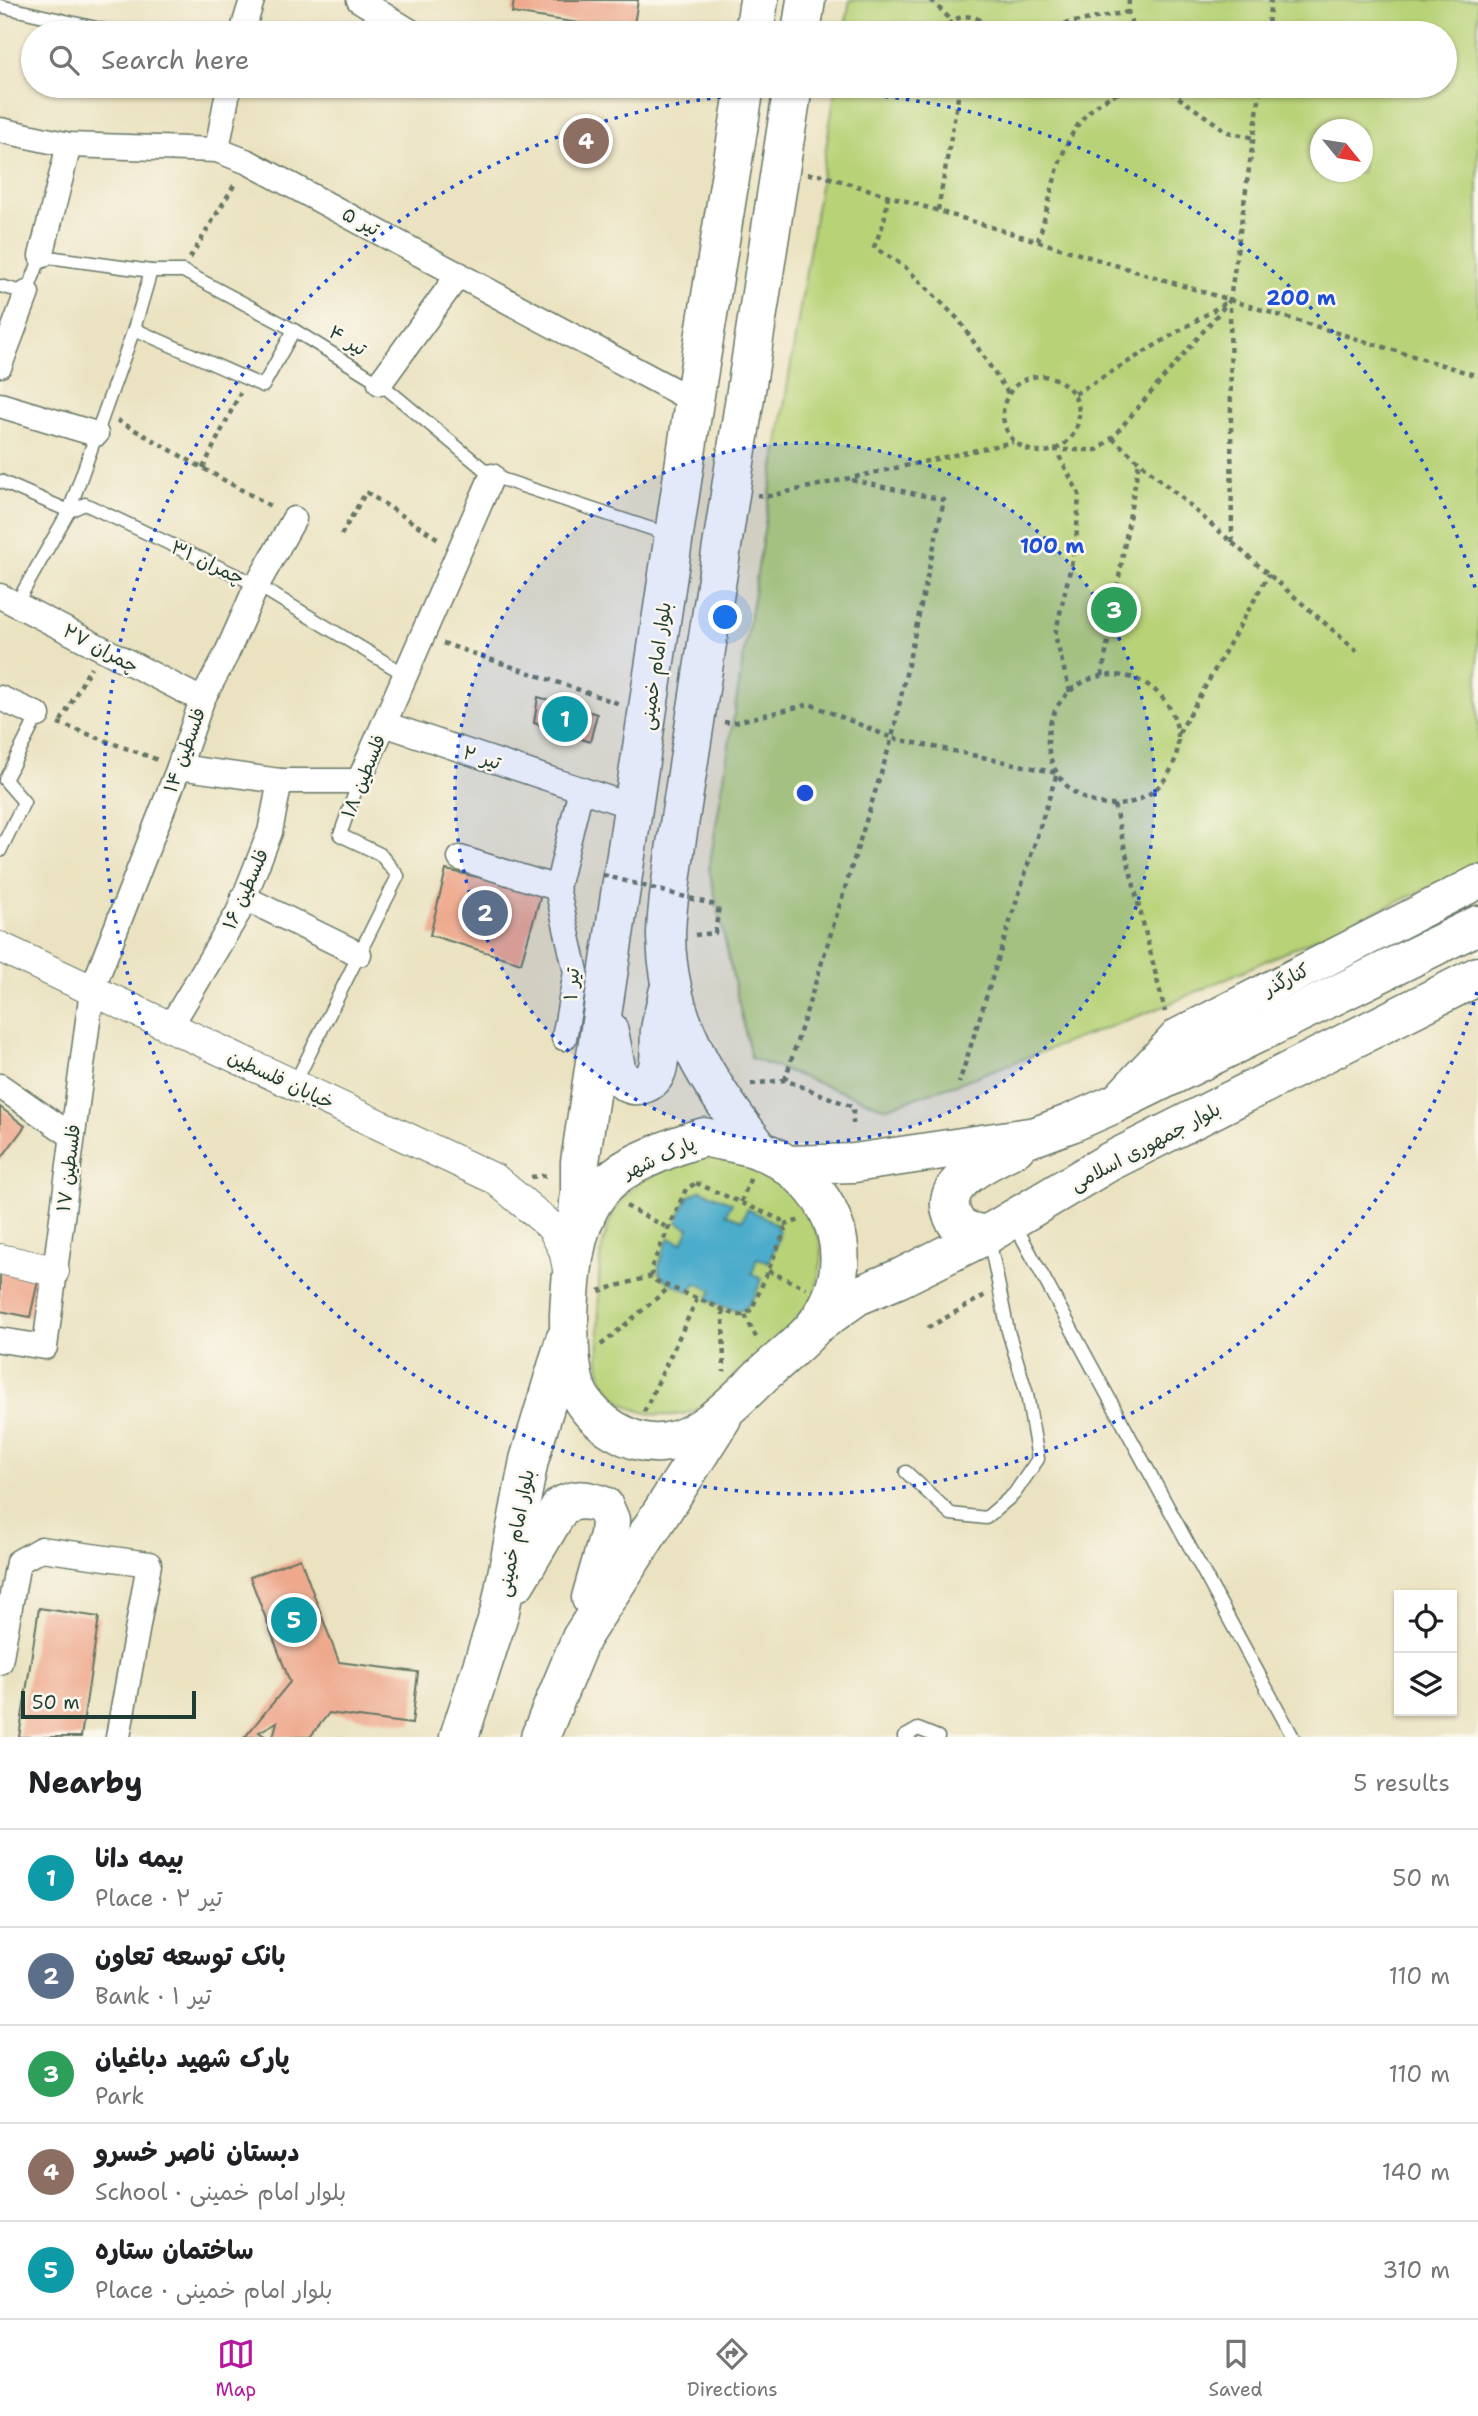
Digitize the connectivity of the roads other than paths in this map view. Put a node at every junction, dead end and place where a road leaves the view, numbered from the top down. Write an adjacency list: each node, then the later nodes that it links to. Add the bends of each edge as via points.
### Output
1 (252, 0): 7 (street)
2 (759, 0): 9 (main road)
3 (806, 0): 10 (main road)
4 (367, 5): 8 (street)
5 (0, 6): 6 (lane)
6 (66, 21)
7 (246, 21)
8 (393, 21)
9 (756, 21)
10 (803, 21)
11 (227, 98): 16 (street)
12 (743, 98): 26 (main road, بلوار امام خمینی)
13 (791, 98): 55 (main road, via 675,851 666,937)
14 (0, 130): 15 (street, تیر ۵)
15 (69, 145): 16 (street, تیر ۵); 17 (street)
16 (217, 150): 19 (street, تیر ۵)
17 (41, 256): 18 (lane, تیر ۴); 21 (lane)
18 (150, 271): 22 (lane); 23 (lane, تیر ۴, via 183,271)
19 (459, 274): 25 (street); 26 (street, تیر ۵)
20 (0, 286): 21 (lane)
21 (27, 293): 24 (street)
22 (134, 329): 23 (lane, via 263,386); 28 (lane)
23 (294, 330): 25 (lane, تیر ۴)
24 (0, 365)
25 (380, 383): 29 (lane, تیر ۴)
26 (694, 401): 33 (main road, بلوار امام خمینی)
27 (0, 405): 28 (street)
28 (100, 423): 31 (lane)
29 (492, 476): 33 (lane, تیر ۴); 36 (street, فلسطین ۱۸)
30 (0, 481): 31 (lane, چمران ۳۱)
31 (69, 511): 34 (lane, چمران ۳۱, via 85,504); 35 (lane)
32 (294, 519): 34 (street, فلسطین ۱۴)
33 (674, 536): 45 (main road, بلوار امام خمینی)
34 (257, 585): 36 (lane, چمران ۳۱); 38 (street, فلسطین ۱۴)
35 (8, 600): 38 (street, چمران ۲۷)
36 (406, 675): 40 (street, فلسطین ۱۸)
37 (0, 698): 39 (street)
38 (202, 700): 41 (street, فلسطین ۱۴)
39 (49, 719): 46 (lane, via 5,780 24,802)
40 (384, 724): 43 (street, فلسطین ۱۸); 44 (street, تیر ۲)
41 (179, 767): 42 (street); 56 (street, فلسطین ۱۴)
42 (281, 781): 43 (street); 50 (street, فلسطین ۱۶, via 270,832)
43 (359, 781): 53 (lane, فلسطین ۱۸, via 340,835 380,854 398,876)
44 (581, 789): 45 (street, تیر ۲); 49 (street, تیر ۱)
45 (634, 807): 57 (main road, بلوار امام خمینی)
46 (0, 850)
47 (460, 858): 49 (street)
48 (1478, 882): 62 (main road, کنارگذر, via 1178,1035)
49 (556, 888): 59 (street, تیر ۱, via 576,972)
50 (243, 897): 53 (street); 58 (street, فلسطین ۱۶)
51 (1478, 925): 62 (main road)
52 (0, 947): 56 (street, خیابان فلسطین)
53 (359, 954): 60 (lane, فلسطین ۱۸)
54 (1478, 976): 66 (main road, بلوار جمهوری اسلامی, via 1108,1162)
55 (671, 981): 57 (main road, via 660,1032 660,1062 649,1081 629,1084 619,1076); 65 (main road, via 684,1033 702,1067)
56 (92, 990): 58 (street, خیابان فلسطین); 63 (street, فلسطین ۱۷)
57 (603, 1014): 67 (main road, بلوار امام خمینی, via 580,1162 580,1191)
58 (170, 1027): 60 (street, خیابان فلسطین)
59 (564, 1038)
60 (294, 1085): 67 (street, خیابان فلسطین, via 495,1180)
61 (0, 1086): 63 (street)
62 (1114, 1104): 64 (main road)
63 (72, 1136): 69 (street, فلسطین ۱۷)
64 (1036, 1136): 65 (main road, via 855,1163); 66 (main road, via 956,1185 950,1205 962,1227 977,1234)
65 (768, 1161): 67 (main road, پارک شهر, via 704,1137 683,1142 615,1176 584,1219); 70 (main road, پارک شهر, via 798,1172 828,1211 839,1247 839,1280)
66 (1000, 1227): 70 (main road, بلوار جمهوری اسلامی, via 900,1278); 74 (lane, via 1008,1331 1027,1394 1038,1459 1014,1493 986,1518 951,1514); 83 (lane)
67 (564, 1237): 71 (main road, پارک شهر, via 585,1283)
68 (0, 1259): 69 (street)
69 (54, 1271): 72 (street, فلسطین ۱۷, via 45,1346)
70 (816, 1308): 73 (main road, پارک شهر)
71 (589, 1338): 73 (main road, پارک شهر, via 574,1377 580,1397 594,1415 622,1434 646,1443 663,1443 697,1431); 75 (main road, بلوار امام خمینی, via 529,1460)
72 (0, 1340)
73 (728, 1391): 76 (main road, via 704,1443)
74 (906, 1472)
75 (500, 1611): 76 (main road, via 561,1506 587,1499 604,1506 610,1520); 79 (main road, بلوار امام خمینی)
76 (581, 1638): 80 (main road)
77 (0, 1662): 78 (street, via 18,1562 41,1549 149,1564)
78 (118, 1737)
79 (460, 1737)
80 (540, 1737)
81 (904, 1737): 82 (lane, via 918,1729)
82 (939, 1737)
83 (1293, 1737)

